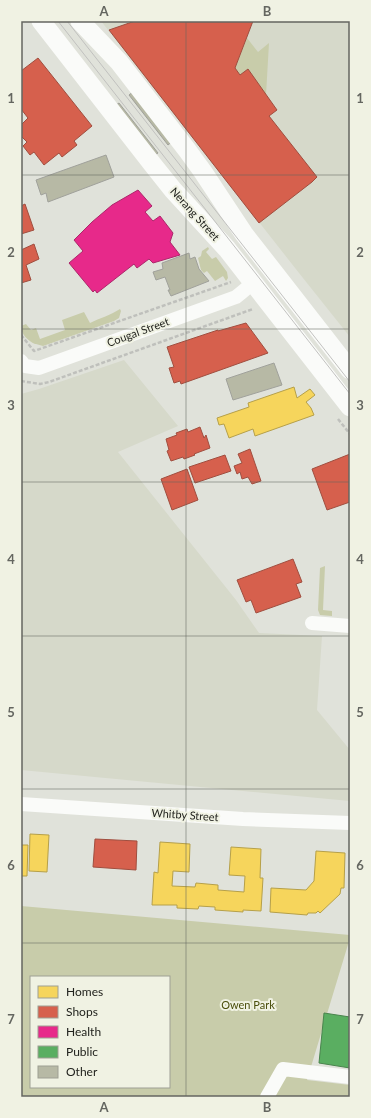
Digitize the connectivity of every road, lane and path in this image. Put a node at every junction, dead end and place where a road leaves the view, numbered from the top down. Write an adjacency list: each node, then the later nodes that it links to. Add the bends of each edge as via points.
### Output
1 (41, 21): 4 (main road, Nerang Street, via 152,165 227,249)
2 (80, 21): 8 (main road, via 119,62 203,172 244,234)
3 (231, 282): 6 (path, via 34,351)
4 (253, 283): 7 (street, Cougal Street, via 236,297 39,368 26,366); 10 (main road, Nerang Street)
5 (253, 309): 9 (path, via 49,382 40,384)
6 (21, 335)
7 (21, 361)
8 (350, 370)
9 (21, 381)
10 (350, 407)
11 (312, 623): 12 (street)
12 (350, 626)
13 (21, 804): 14 (street, Whitby Street, via 243,819)
14 (350, 823)
15 (350, 1077): 16 (street, via 283,1069)
16 (267, 1097)

